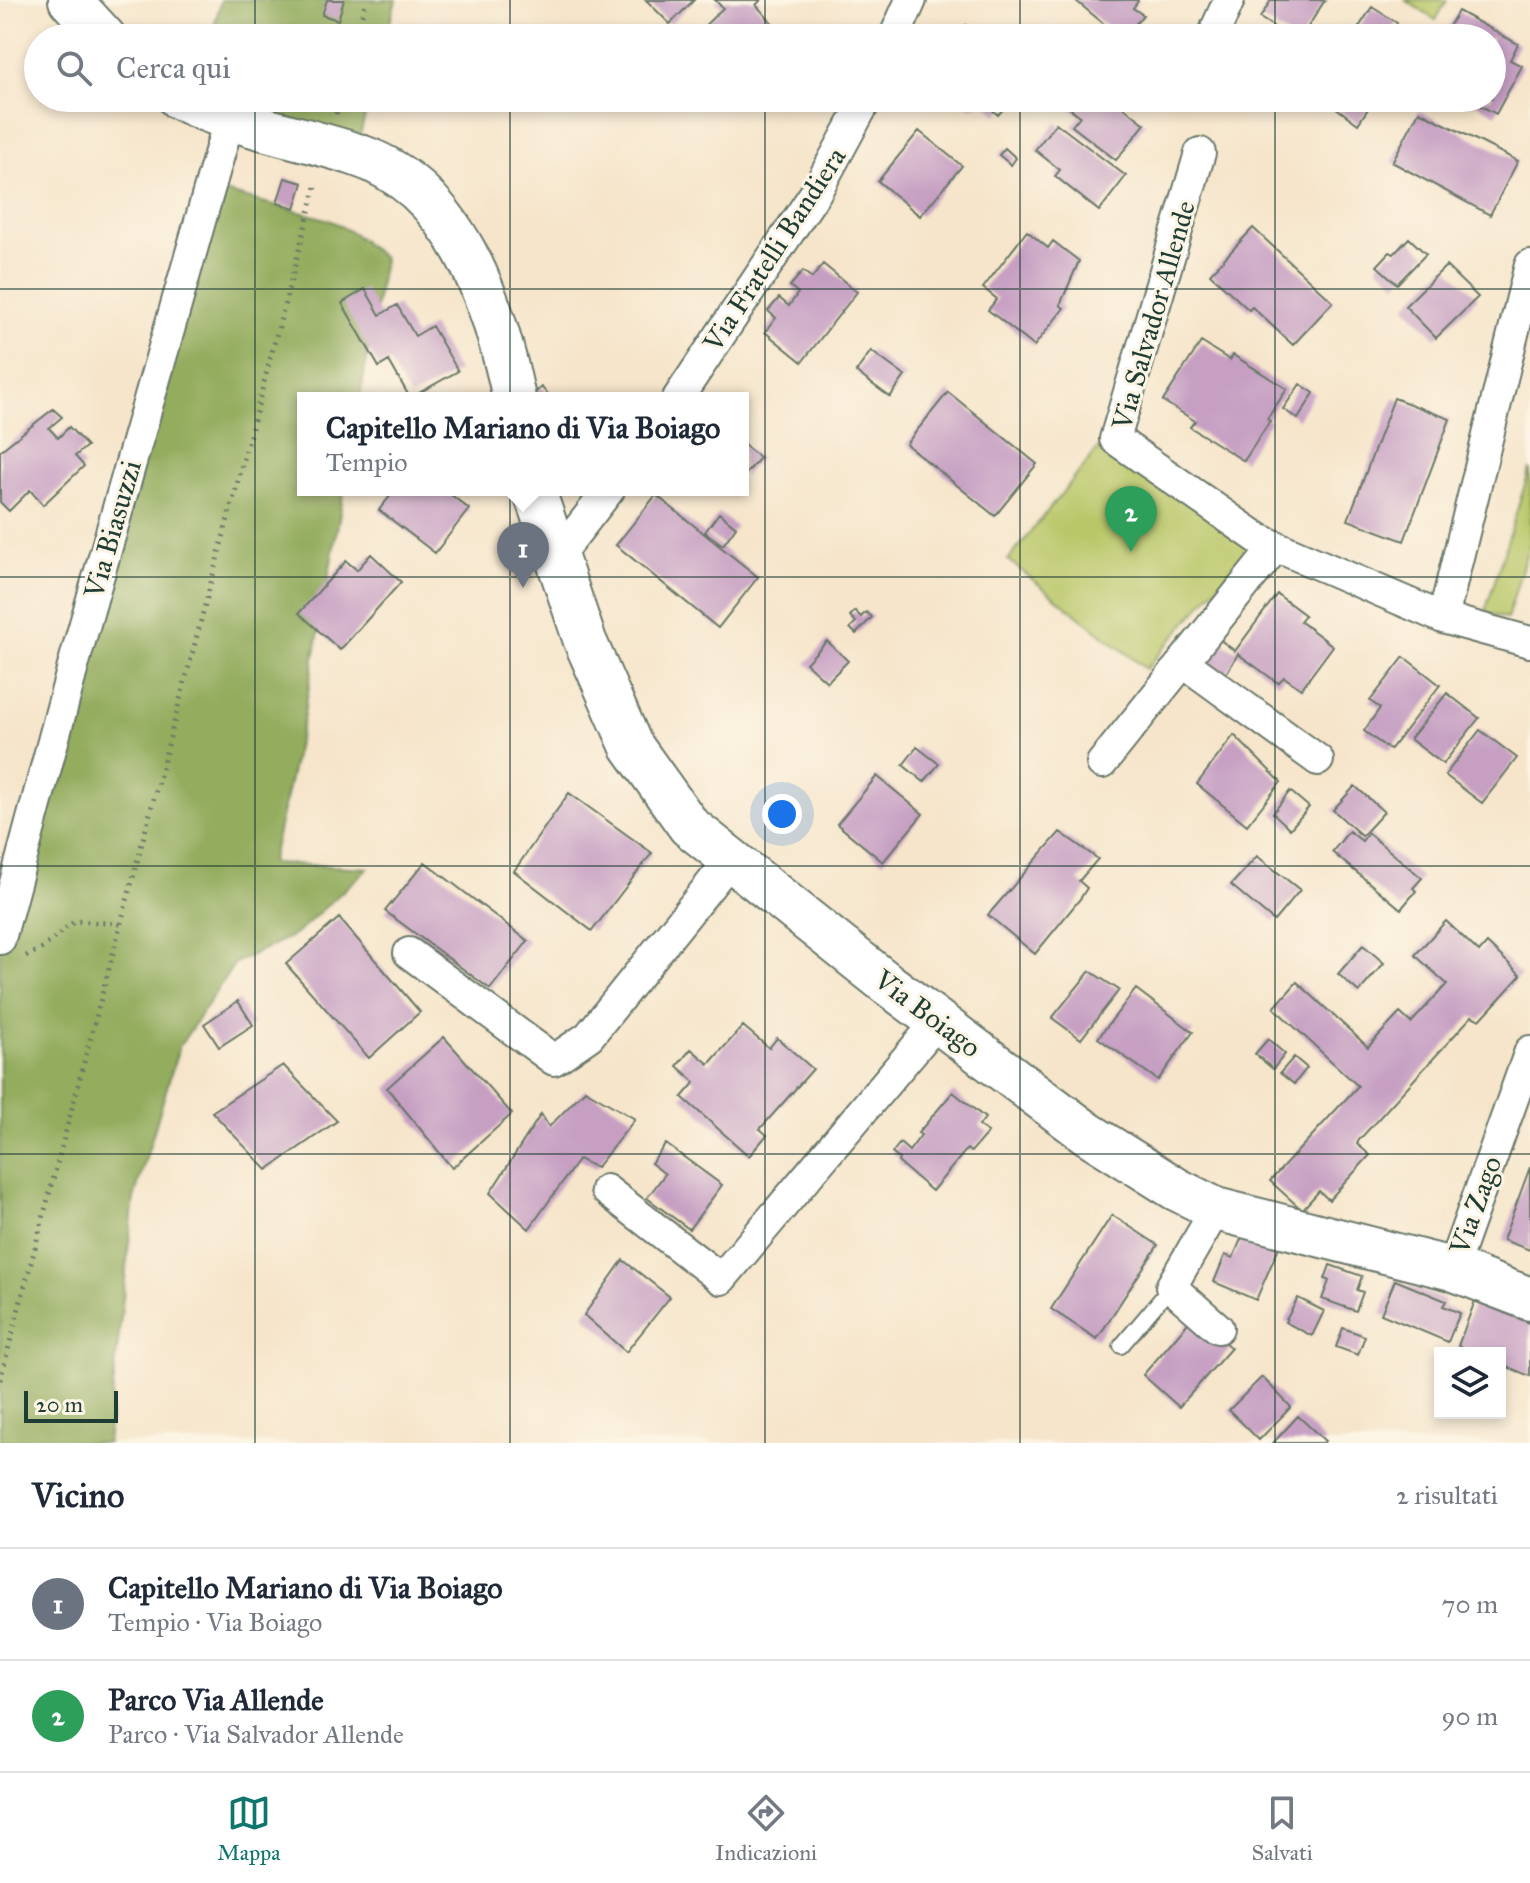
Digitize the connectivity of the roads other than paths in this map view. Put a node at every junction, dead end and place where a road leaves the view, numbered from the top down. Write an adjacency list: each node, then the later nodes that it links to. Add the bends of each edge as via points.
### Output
1 (70, 0): 4 (street)
2 (911, 0): 5 (street)
3 (1229, 0): 6 (street)
4 (92, 24)
5 (900, 24)
6 (1218, 24)
7 (211, 112): 9 (street)
8 (859, 112): 14 (street, Via Fratelli Bandiera, via 816,192)
9 (229, 120): 13 (street, via 370,160 437,209 463,246 484,292); 25 (street, Via Biasuzzi, via 74,663)
10 (1200, 153): 17 (street, Via Salvador Allende, via 1115,439)
11 (1530, 265): 12 (street)
12 (1525, 306): 19 (street)
13 (512, 392)
14 (682, 392)
15 (536, 496): 18 (street, Via Boiago)
16 (604, 496): 18 (street)
17 (1276, 546): 19 (street, Via Salvador Allende); 21 (street)
18 (556, 558): 24 (street, Via Boiago, via 631,745 689,826)
19 (1443, 618): 20 (street, Via Salvador Allende)
20 (1530, 642)
21 (1183, 662): 22 (street); 23 (street)
22 (1318, 760)
23 (1102, 763)
24 (731, 859): 26 (street, via 589,1036 554,1060); 27 (street, Via Boiago)
25 (7, 950)
26 (409, 953)
27 (938, 1021): 29 (street, via 721,1279); 30 (street, Via Boiago, via 1087,1133)
28 (1530, 1051): 31 (street, Via Zago)
29 (606, 1190)
30 (1216, 1209): 31 (street, Via Boiago); 32 (street)
31 (1452, 1269): 33 (street, Via Boiago)
32 (1171, 1287): 34 (street); 35 (lane)
33 (1530, 1299)
34 (1218, 1328)
35 (1121, 1346)

